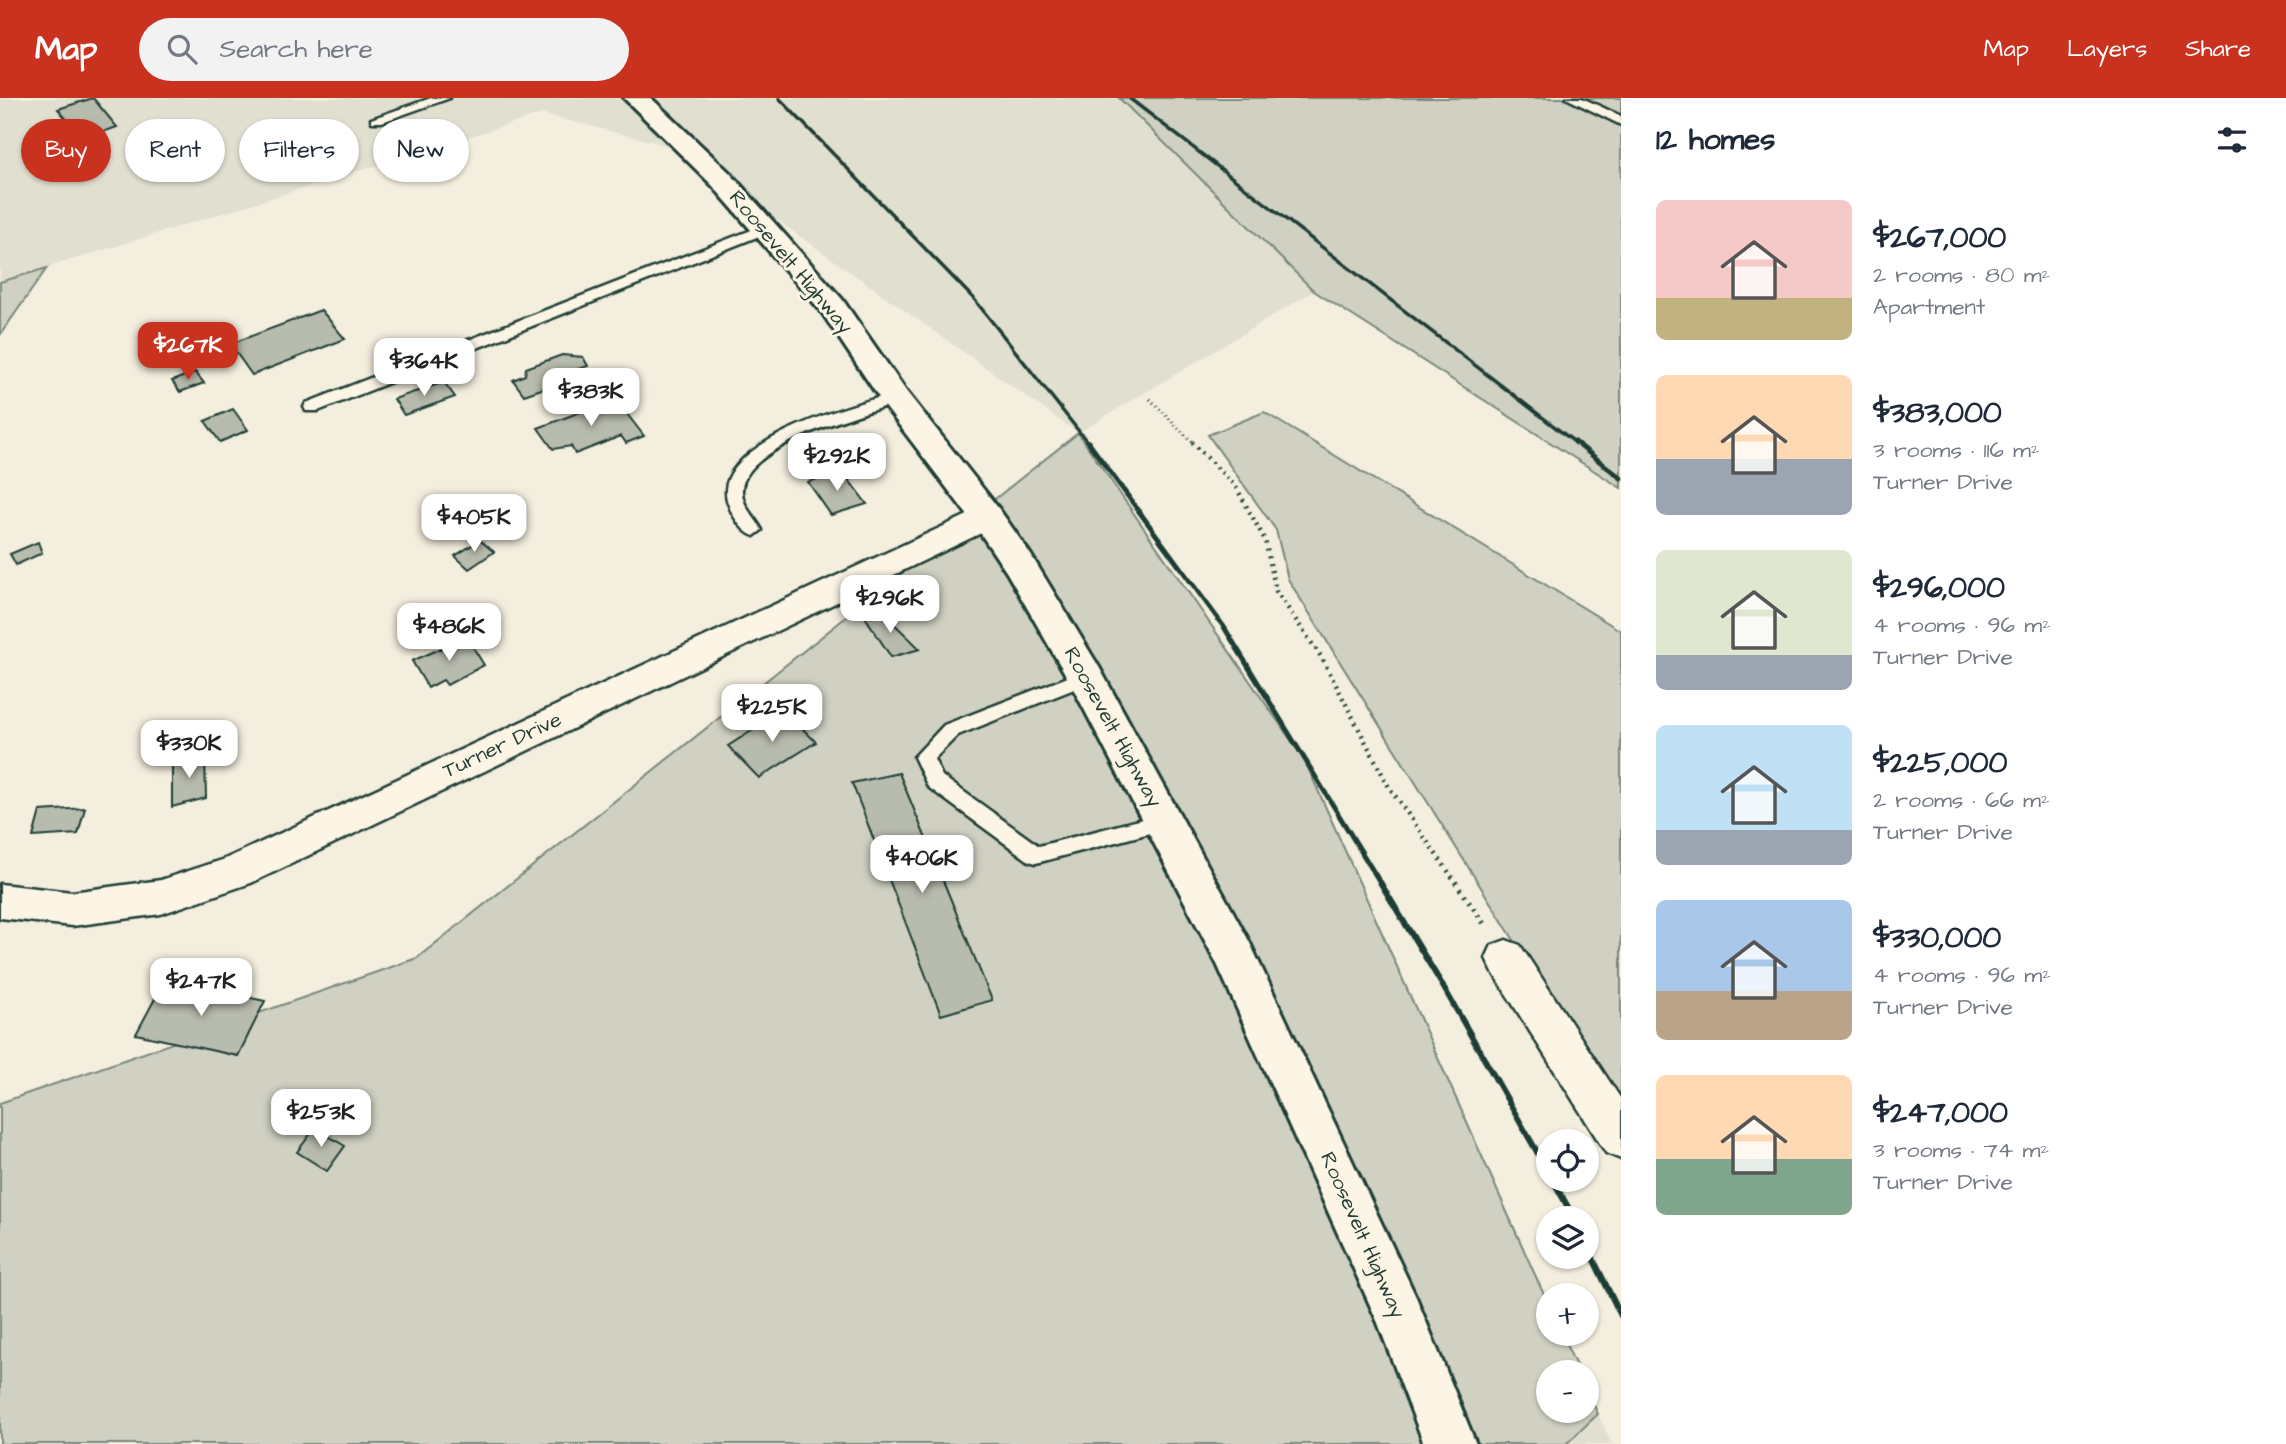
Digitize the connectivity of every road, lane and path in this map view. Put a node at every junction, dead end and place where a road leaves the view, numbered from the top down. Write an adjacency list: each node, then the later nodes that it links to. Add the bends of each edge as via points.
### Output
1 (444, 98): 4 (lane)
2 (637, 98): 6 (main road, Roosevelt Highway)
3 (1573, 98): 5 (lane)
4 (377, 119)
5 (1621, 121)
6 (767, 228): 7 (main road, Roosevelt Highway, via 832,304); 9 (lane)
7 (895, 398): 10 (main road, Roosevelt Highway); 11 (lane, via 799,431 745,465 734,484 738,510)
8 (1150, 399): 15 (path, via 1236,488 1265,540 1276,591 1322,658 1389,787)
9 (312, 407)
10 (987, 517): 12 (main road, Roosevelt Highway); 14 (street, Turner Drive, via 237,871 161,897 72,909)
11 (754, 530)
12 (1086, 677): 13 (main road, Roosevelt Highway); 13 (lane, via 951,730 924,757 935,781 1036,856)
13 (1165, 821): 17 (main road, Roosevelt Highway, via 1290,1071 1399,1314)
14 (0, 901)
15 (1506, 958): 16 (street)
16 (1621, 1138)
17 (1450, 1444)

